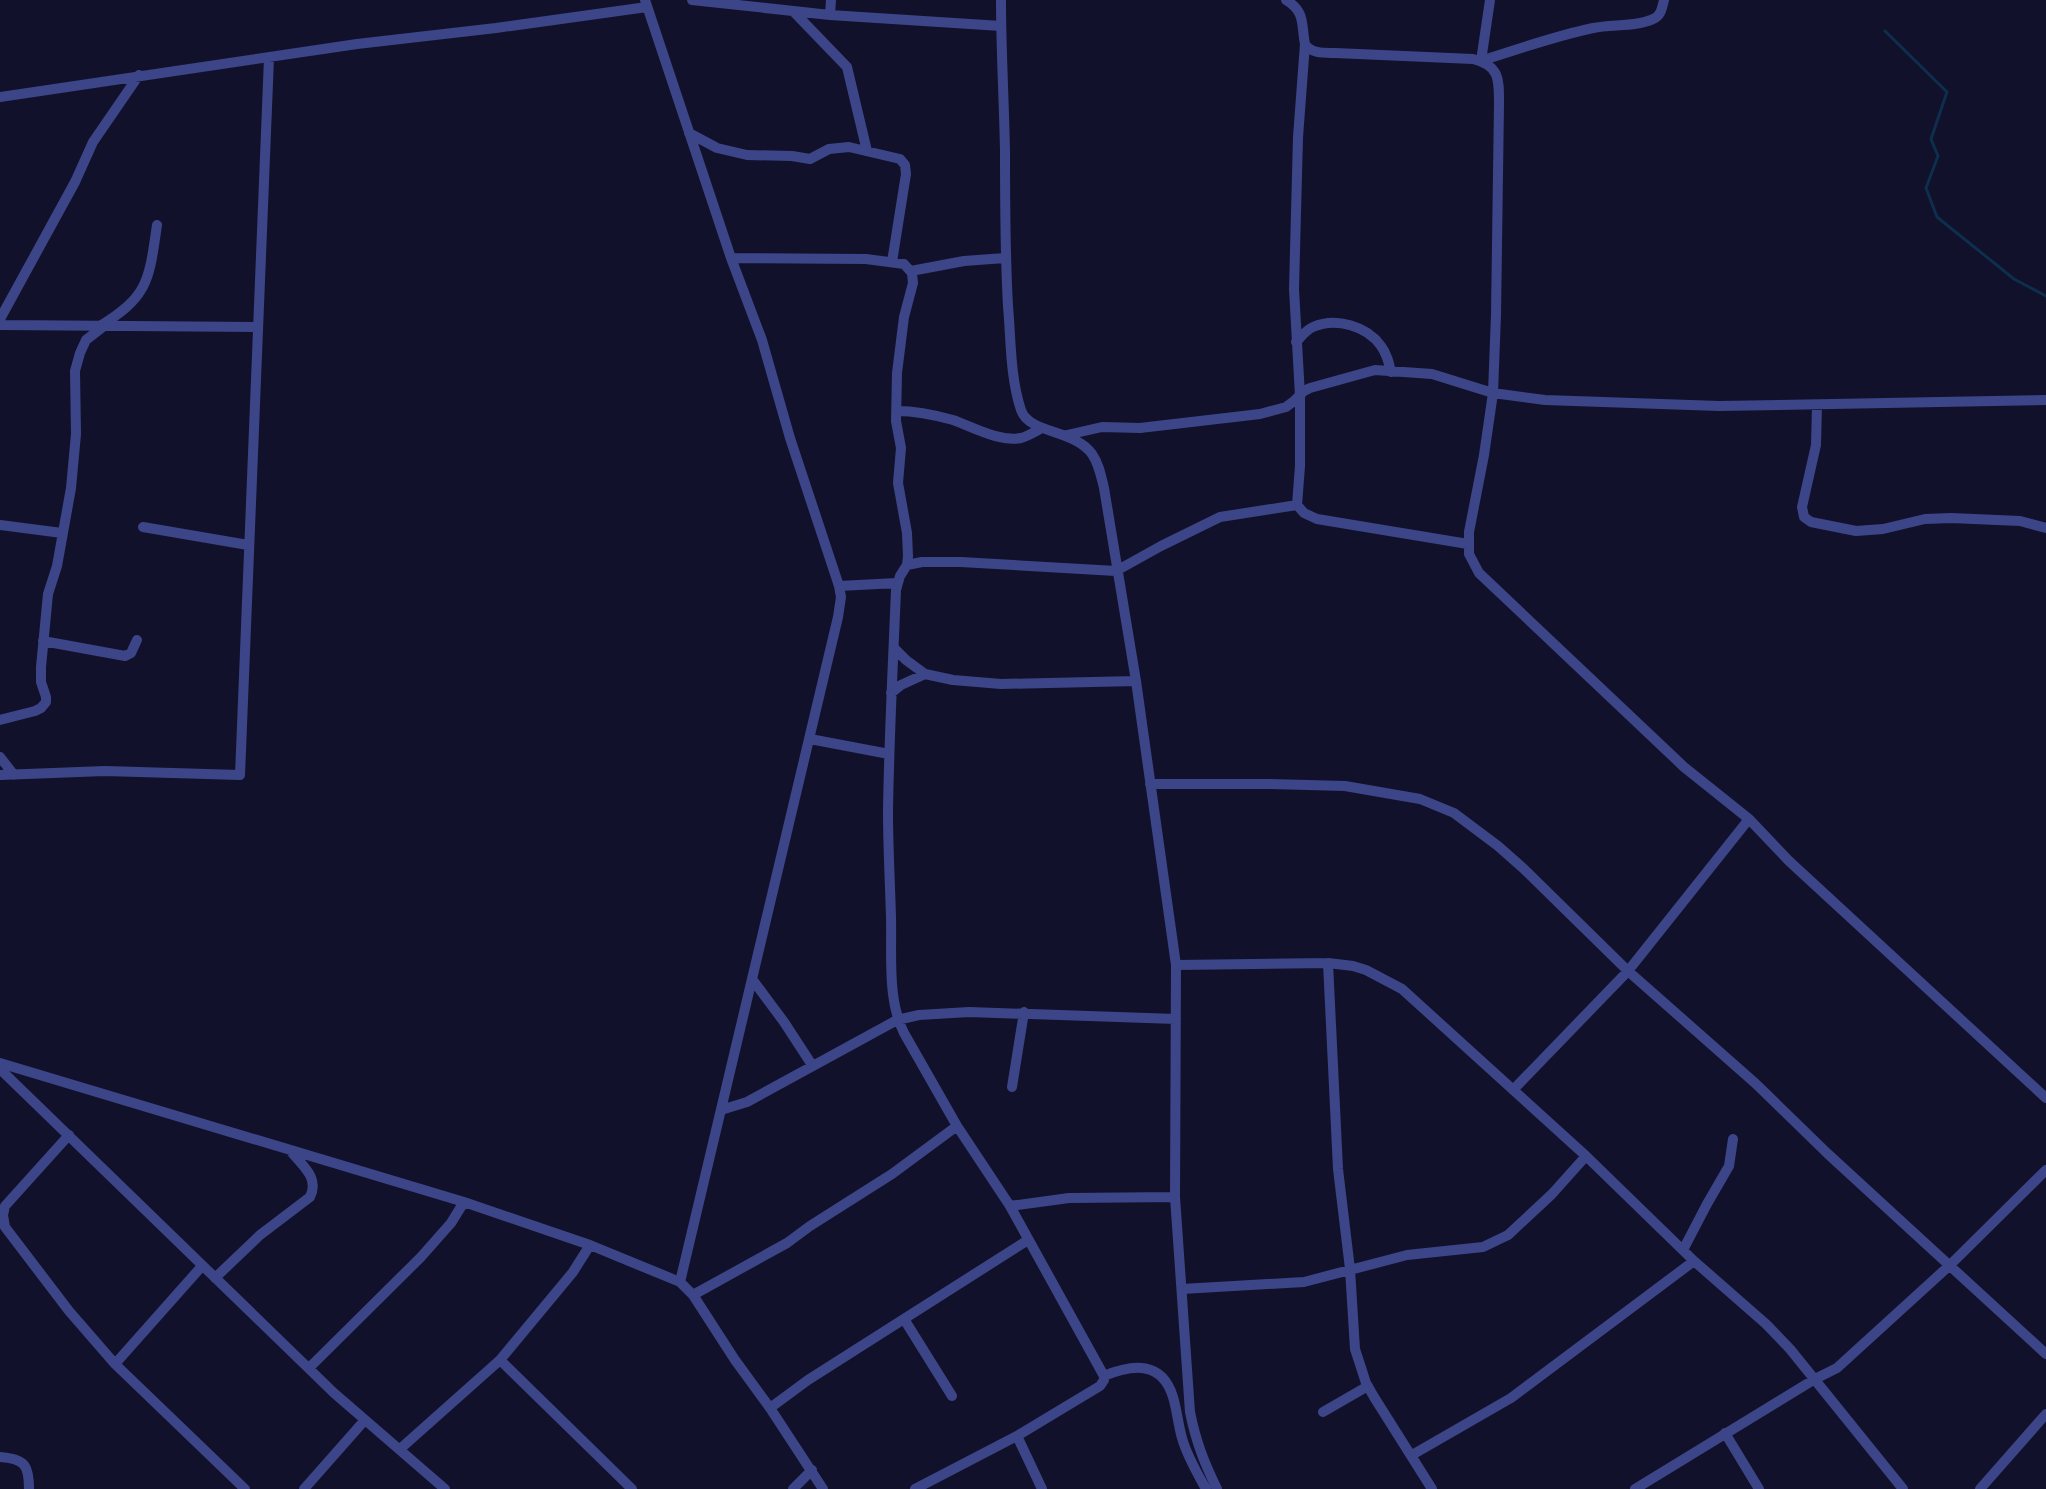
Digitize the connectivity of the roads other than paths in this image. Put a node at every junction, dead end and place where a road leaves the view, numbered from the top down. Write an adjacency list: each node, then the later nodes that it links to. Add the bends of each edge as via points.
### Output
1 (692, 0): 8 (street)
2 (831, 0): 9 (street)
3 (1001, 0): 10 (street)
4 (1286, 0): 11 (street, via 1301,14)
5 (1490, 0): 13 (street)
6 (1664, 0): 13 (street, via 1661,11 1652,20 1572,32)
7 (646, 3): 12 (street, via 496,28); 16 (street)
8 (793, 11): 9 (street); 17 (street, via 848,67)
9 (830, 15): 10 (street)
10 (1001, 26): 20 (street)
11 (1305, 44): 13 (street, via 1312,51 1335,54); 27 (street, via 1298,137)
12 (269, 58): 14 (street); 26 (street)
13 (1480, 61): 29 (street, via 1494,69 1499,86)
14 (140, 75): 15 (street); 23 (street, via 93,142)
15 (0, 97)
16 (689, 132): 17 (street, via 717,148 747,155 810,159 834,148); 19 (street)
17 (867, 151): 21 (street, via 900,159 906,166)
18 (157, 225): 25 (street, via 142,291 128,308)
19 (731, 258): 21 (street); 46 (street, via 762,340)
20 (1005, 258): 22 (street); 34 (street, via 1019,405 1026,419)
21 (892, 262): 22 (street, via 906,265)
22 (911, 271): 33 (street, via 913,283 897,374)
23 (0, 319)
24 (0, 324): 25 (street)
25 (102, 326): 26 (street); 40 (street, via 86,340 75,371 75,453)
26 (258, 327): 42 (street)
27 (1296, 342): 28 (street, via 1315,326 1349,324 1379,343); 30 (street)
28 (1391, 372): 29 (street, via 1432,374); 30 (street, via 1368,371 1310,388)
29 (1493, 393): 32 (street, via 1545,400); 41 (street)
30 (1300, 396): 35 (street, via 1286,407 1260,414 1140,428 1102,427); 36 (street)
31 (2046, 399): 32 (street)
32 (1817, 405): 39 (street, via 1816,445 1802,507 1808,520 1868,532 1936,518 2020,521)
33 (897, 411): 34 (street, via 943,418 1010,438); 43 (street, via 901,448 898,477)
34 (1042, 428): 35 (street)
35 (1067, 435): 44 (street, via 1084,446 1098,465)
36 (1297, 505): 41 (street, via 1317,519); 44 (street, via 1215,518)
37 (0, 525): 40 (street)
38 (143, 527): 42 (street)
39 (2046, 528)
40 (62, 532): 48 (street, via 48,594)
41 (1468, 544): 60 (street, via 1479,573 1684,767)
42 (248, 545): 58 (street, via 240,775 105,771)
43 (908, 565): 44 (street, via 961,562); 45 (street)
44 (1116, 571): 51 (street)
45 (897, 583): 46 (street); 49 (street)
46 (839, 586): 54 (street, via 838,617)
47 (137, 640): 48 (street, via 125,656)
48 (43, 641): 53 (street, via 40,673 45,704 35,711)
49 (894, 648): 50 (street); 52 (street)
50 (925, 674): 51 (street, via 1001,684); 52 (street)
51 (1136, 681): 59 (street)
52 (891, 693): 55 (street)
53 (0, 720)
54 (810, 740): 55 (street); 64 (street)
55 (889, 754): 67 (street)
56 (0, 757): 58 (street)
57 (0, 775): 58 (street)
58 (14, 775)
59 (1150, 784): 62 (street); 63 (street, via 1345,786 1434,804 1454,813 1498,846)
60 (1749, 819): 63 (street); 73 (street, via 1789,861)
61 (1328, 963): 62 (street); 72 (street, via 1366,970 1402,989); 90 (street, via 1338,1169)
62 (1176, 965): 66 (street)
63 (1628, 971): 72 (street); 88 (street)
64 (752, 979): 69 (street); 74 (street)
65 (1024, 1012): 66 (street); 67 (street, via 919,1015); 71 (street)
66 (1176, 1019): 81 (street)
67 (897, 1020): 69 (street); 75 (street)
68 (0, 1063): 78 (street)
69 (812, 1065): 74 (street, via 747,1102)
70 (0, 1069): 76 (street)
71 (1012, 1087)
72 (1513, 1090): 79 (street)
73 (2046, 1098)
74 (721, 1110): 92 (street)
75 (957, 1126): 83 (street); 94 (street, via 787,1243)
76 (69, 1135): 89 (street); 98 (street, via 5,1206 4,1223 69,1311)
77 (1732, 1139): 86 (street, via 1729,1166)
78 (290, 1150): 82 (street); 91 (street, via 313,1180 310,1197 260,1235)
79 (1586, 1156): 86 (street); 90 (street, via 1528,1218 1497,1242 1477,1249 1407,1255)
80 (2046, 1170): 88 (street)
81 (1175, 1197): 83 (street, via 1069,1198); 93 (street)
82 (464, 1202): 85 (street); 99 (street, via 421,1257)
83 (1010, 1206): 84 (street)
84 (1028, 1240): 95 (street); 100 (street)
85 (590, 1245): 92 (street); 97 (street, via 573,1272)
86 (1683, 1250): 87 (street)
87 (1694, 1260): 101 (street, via 1766,1324); 111 (street, via 1511,1398)
88 (1950, 1265): 96 (street); 101 (street, via 1837,1368)
89 (202, 1266): 91 (street); 98 (street)
90 (1350, 1269): 93 (street, via 1304,1282); 102 (street, via 1354,1349)
91 (215, 1278): 99 (street)
92 (680, 1282): 94 (street)
93 (1182, 1289): 124 (street, via 1190,1412 1202,1458)
94 (693, 1295): 104 (street)
95 (904, 1319): 103 (street); 104 (street)
96 (2046, 1354)
97 (500, 1360): 110 (street); 118 (street)
98 (115, 1364): 115 (street)
99 (309, 1368): 107 (street)
100 (1104, 1376): 109 (street, via 1100,1386); 123 (street, via 1144,1368 1161,1377 1170,1388 1183,1440)
101 (1815, 1379): 108 (street); 128 (street)
102 (1368, 1386): 105 (street); 111 (street)
103 (952, 1396)
104 (770, 1408): 113 (street)
105 (1323, 1412)
106 (2046, 1414): 129 (street)
107 (364, 1421): 110 (street); 116 (street)
108 (1725, 1433): 126 (street); 127 (street)
109 (1017, 1436): 121 (street); 122 (street)
110 (400, 1449): 117 (street)
111 (1412, 1455): 125 (street)
112 (0, 1457): 114 (street, via 22,1462 28,1472)
113 (812, 1470): 119 (street); 120 (street)
114 (29, 1489)
115 (245, 1489)
116 (304, 1489)
117 (445, 1489)
118 (632, 1489)
119 (793, 1489)
120 (824, 1489)
121 (915, 1489)
122 (1042, 1489)
123 (1206, 1489)
124 (1217, 1489)
125 (1432, 1489)
126 (1635, 1489)
127 (1759, 1489)
128 (1903, 1489)
129 (1980, 1489)

